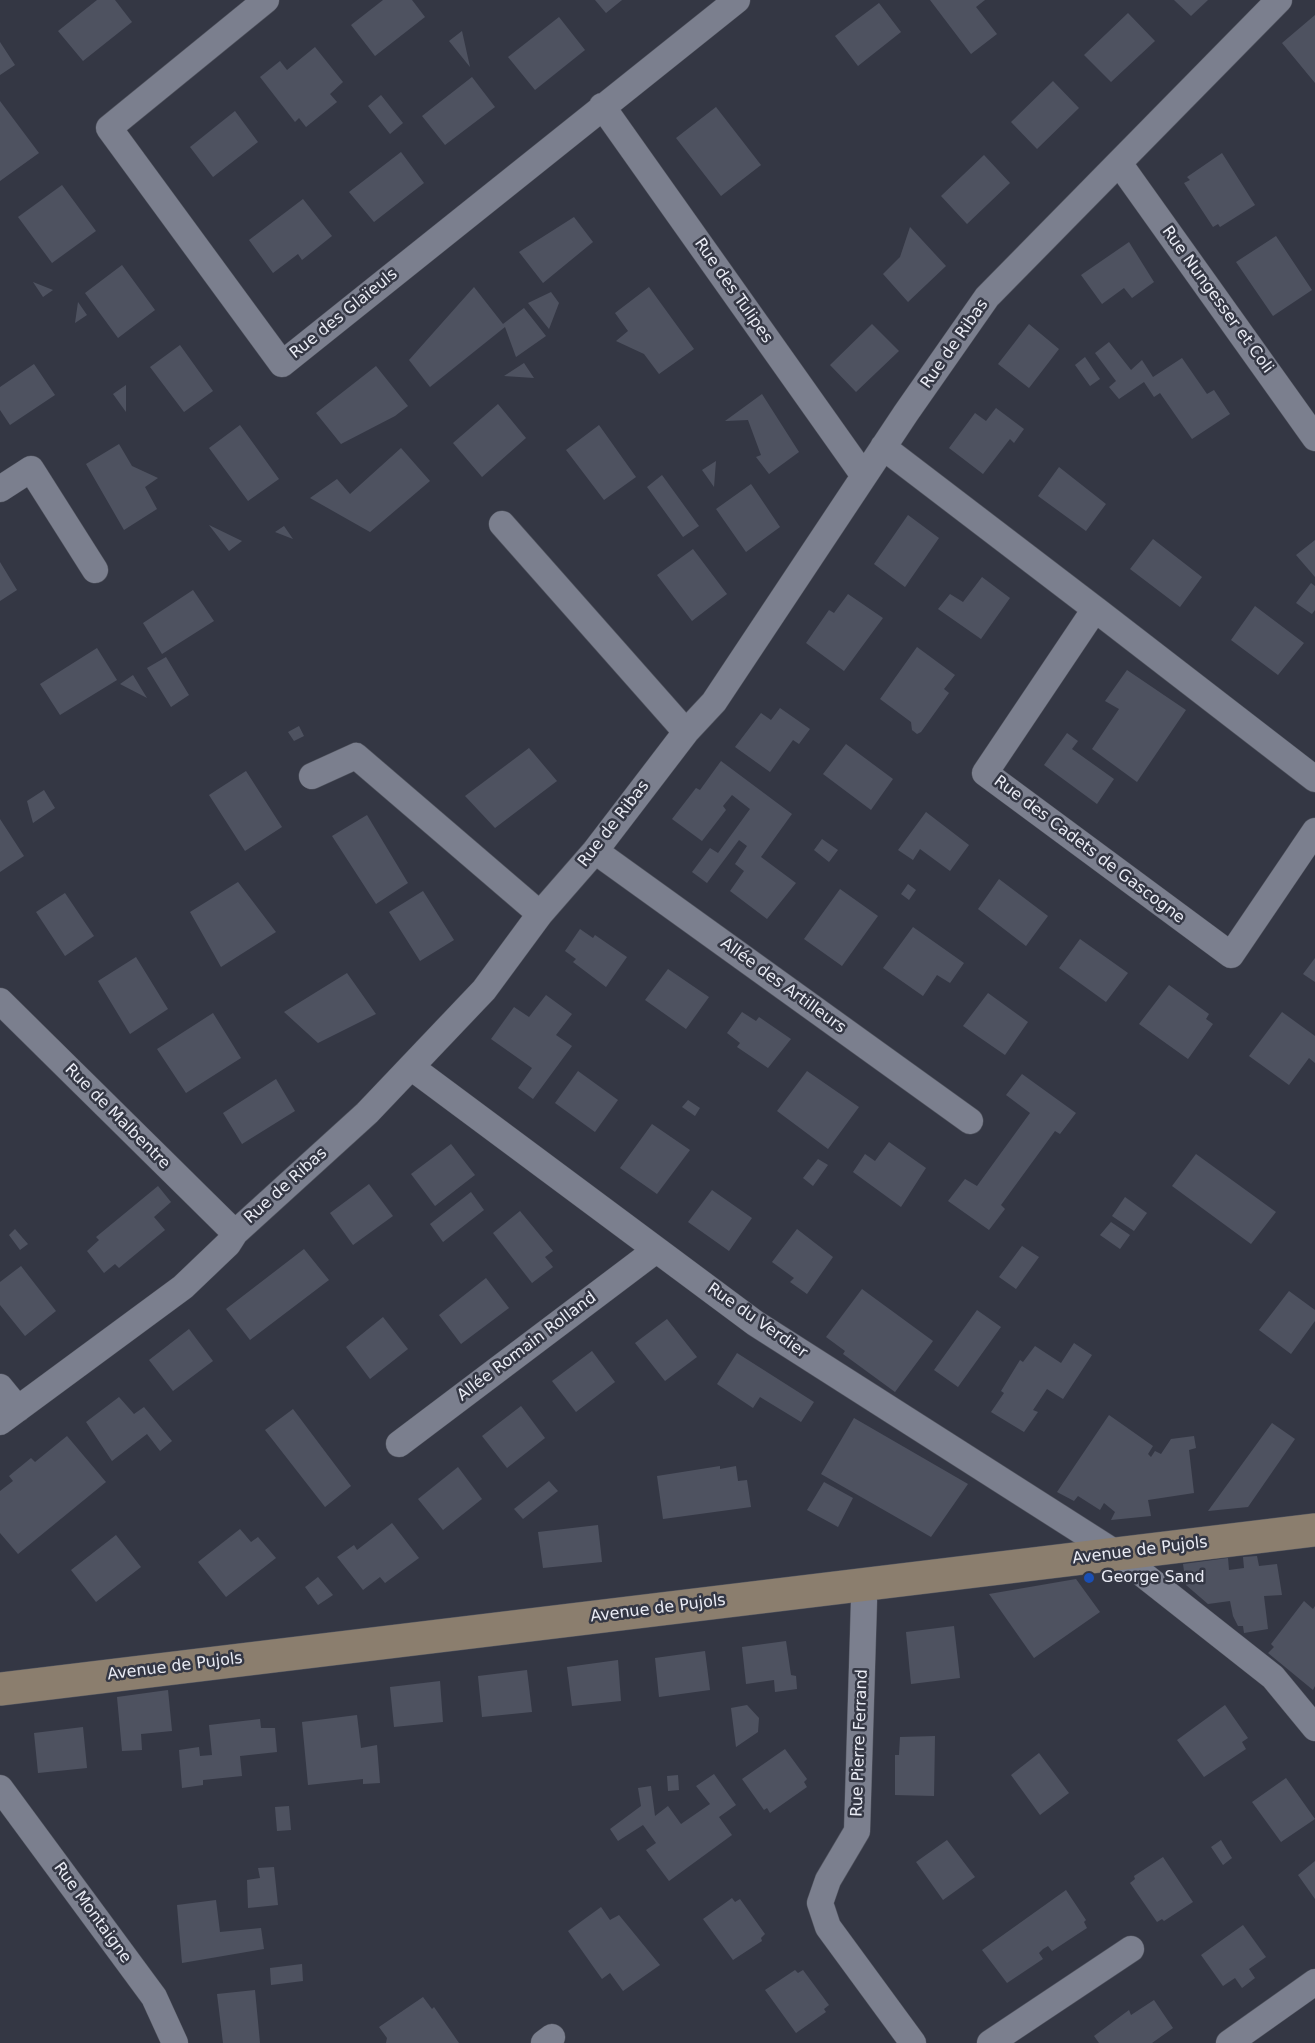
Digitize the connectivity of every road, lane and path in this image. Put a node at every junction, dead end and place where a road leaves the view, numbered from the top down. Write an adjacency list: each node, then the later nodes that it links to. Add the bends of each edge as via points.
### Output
1 (266, 0): 4 (street, Rue des Glaïeuls, via 109,128 282,363)
2 (737, 0): 4 (street, Rue des Glaïeuls)
3 (1279, 0): 5 (street, Rue de Ribas)
4 (603, 106): 8 (street, Rue des Tulipes)
5 (1119, 163): 6 (street, Rue Nungesser et Coli); 7 (street, Rue de Ribas, via 987,297)
6 (1315, 438)
7 (883, 447): 8 (street, Rue de Ribas); 12 (street)
8 (864, 476): 13 (street, Rue de Ribas, via 714,702)
9 (0, 489): 11 (street, via 31,470)
10 (502, 524): 13 (street)
11 (95, 570)
12 (1095, 609): 15 (street); 16 (street, Rue des Cadets de Gascogne, via 985,773 1230,955)
13 (686, 732): 17 (street, Rue de Ribas)
14 (312, 776): 18 (street, via 356,756)
15 (1315, 779)
16 (1315, 831)
17 (595, 851): 18 (street, Rue de Ribas); 21 (street, Allée des Artilleurs)
18 (540, 914): 20 (street, Rue de Ribas, via 484,990)
19 (0, 1001): 22 (street, Rue de Malbentre)
20 (411, 1067): 22 (street, Rue de Ribas, via 367,1113); 23 (street, Rue du Verdier)
21 (970, 1121)
22 (235, 1233): 25 (street, Rue de Ribas, via 228,1245 183,1287)
23 (656, 1250): 26 (street, Allée Romain Rolland); 28 (street, Rue du Verdier, via 755,1323)
24 (0, 1388): 25 (street)
25 (9, 1416)
26 (399, 1444)
27 (1315, 1530): 28 (main road, Avenue de Pujols)
28 (1117, 1554): 29 (main road, Avenue de Pujols); 31 (street, Rue du Verdier, via 1273,1677)
29 (862, 1585): 30 (main road, Avenue de Pujols); 36 (street, Rue Pierre Ferrand, via 857,1831 828,1880 820,1903 828,1927)
30 (0, 1689)
31 (1315, 1728)
32 (0, 1788): 35 (street, Rue Montaigne, via 154,1997)
33 (1131, 1949): 37 (street)
34 (1315, 1982): 38 (street)
35 (175, 2043)
36 (913, 2043)
37 (990, 2043)
38 (1229, 2043)

